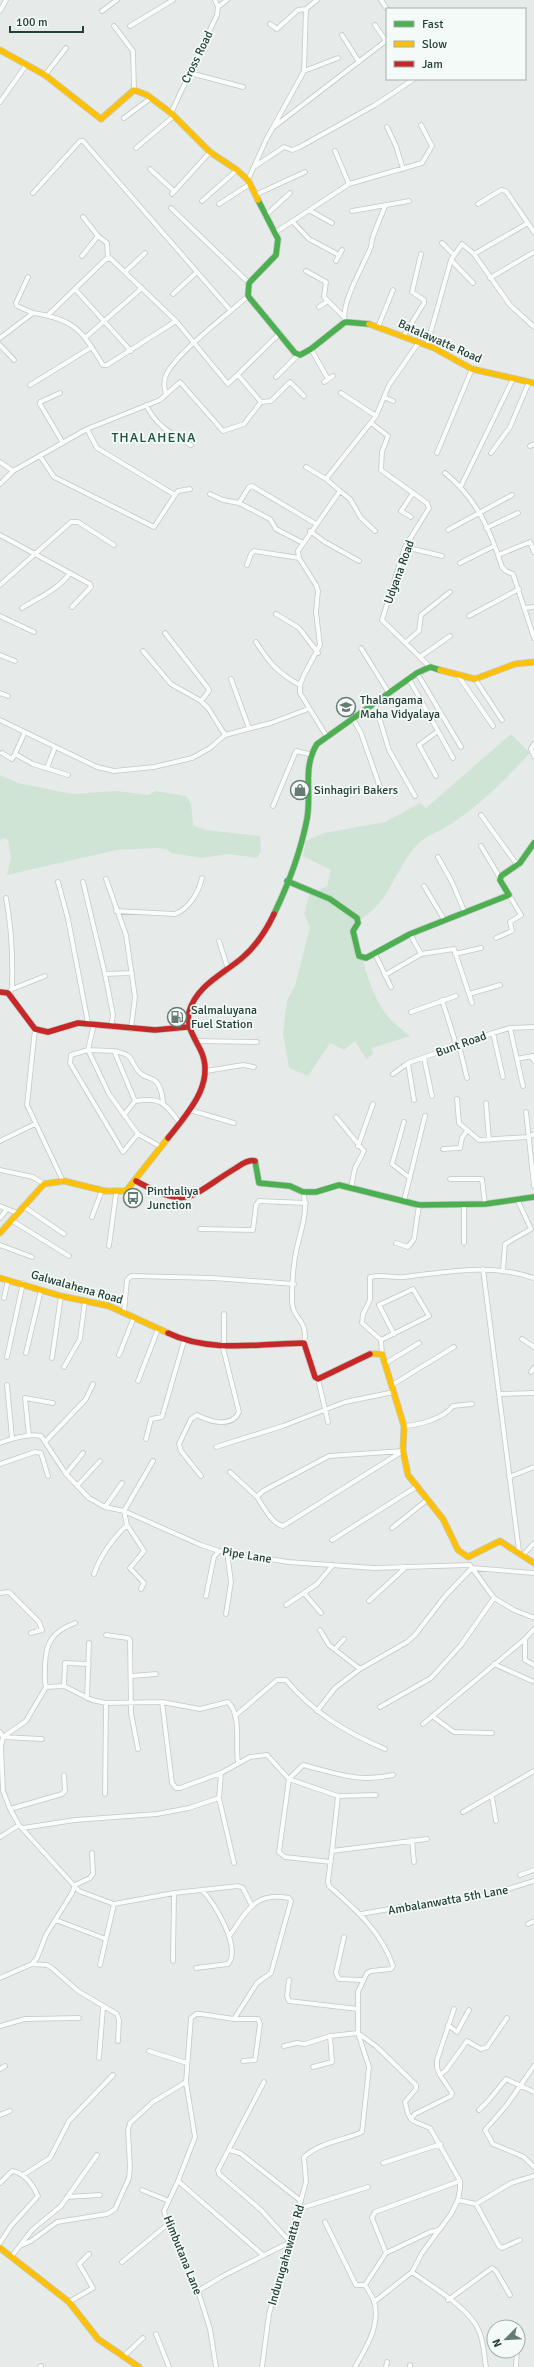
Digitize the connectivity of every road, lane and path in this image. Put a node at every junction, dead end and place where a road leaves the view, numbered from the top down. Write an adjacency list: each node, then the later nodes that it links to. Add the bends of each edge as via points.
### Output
1 (6, 0): 9 (street)
2 (117, 0): 10 (street)
3 (173, 0): 14 (street)
4 (215, 0): 7 (street)
5 (227, 0): 7 (street)
6 (317, 0): 8 (street)
7 (218, 7): 23 (street, Cross Road, via 217,15)
8 (306, 9): 11 (street, via 298,10 277,28); 22 (street)
9 (0, 11)
10 (102, 11)
11 (270, 24)
12 (375, 25): 16 (street)
13 (114, 26): 29 (street, via 133,51)
14 (130, 26)
15 (342, 35): 20 (street)
16 (386, 41): 20 (street)
17 (66, 48): 24 (street)
18 (0, 50): 21 (street)
19 (338, 58): 22 (street)
20 (360, 62): 36 (street)
21 (27, 64): 24 (street); 31 (street)
22 (304, 72): 36 (street)
23 (190, 73): 28 (street); 32 (street, Cross Road)
24 (46, 75): 29 (street, via 101,119)
25 (403, 80): 27 (street)
26 (412, 80): 27 (street)
27 (405, 84): 40 (street, via 375,105 298,148 292,150 284,147)
28 (243, 87)
29 (134, 90): 30 (street)
30 (151, 98): 32 (street); 33 (street)
31 (1, 100)
32 (172, 114): 37 (street); 39 (street)
33 (124, 118)
34 (421, 125): 42 (street, via 432,146 422,163)
35 (387, 127): 42 (street)
36 (273, 128): 40 (street)
37 (136, 148)
38 (335, 151): 46 (street)
39 (210, 152): 41 (street, via 173,193); 43 (street)
40 (254, 167): 45 (street)
41 (150, 168)
42 (403, 169): 46 (street)
43 (237, 170): 45 (street); 50 (street)
44 (305, 172): 49 (street)
45 (249, 182): 49 (street); 52 (street)
46 (349, 184): 56 (street)
47 (34, 193): 80 (street, via 82,140)
48 (290, 193): 58 (street)
49 (255, 195): 58 (street)
50 (202, 201)
51 (410, 201): 54 (street)
52 (219, 204)
53 (478, 204): 61 (street, via 504,190)
54 (386, 206): 57 (street); 95 (street, via 372,240 372,247 357,278)
55 (171, 208): 83 (street)
56 (309, 210): 60 (street); 62 (street)
57 (352, 210)
58 (265, 216): 63 (street)
59 (83, 217): 65 (street)
60 (293, 222): 63 (street); 72 (street, via 309,239)
61 (528, 223): 64 (street); 71 (street)
62 (332, 224)
63 (276, 232): 83 (street, via 276,255)
64 (534, 232)
65 (98, 236): 74 (street); 75 (street, via 107,243)
66 (442, 243): 73 (street)
67 (342, 250): 72 (street)
68 (534, 252): 82 (street)
69 (145, 253): 79 (street)
70 (421, 254): 102 (street, via 412,292 424,300 424,303)
71 (474, 254): 73 (street, via 462,244); 82 (street)
72 (339, 255): 77 (street)
73 (454, 255): 76 (street)
74 (82, 256)
75 (108, 259): 79 (street); 86 (street)
76 (452, 260): 84 (street); 107 (street)
77 (336, 261)
78 (306, 271): 90 (street, via 326,282 323,294)
79 (125, 272): 85 (street)
80 (197, 272): 88 (street); 92 (street)
81 (28, 276): 93 (street, via 16,303 17,306)
82 (490, 278): 99 (street, via 510,305)
83 (249, 283): 89 (street)
84 (473, 283)
85 (142, 288): 96 (street); 97 (street)
86 (75, 289): 94 (street); 96 (street)
87 (393, 290): 98 (street)
88 (173, 294)
89 (248, 296): 92 (street); 100 (street)
90 (328, 301): 91 (street); 95 (street)
91 (319, 307)
92 (231, 312): 105 (street)
93 (33, 313): 94 (street); 103 (street)
94 (48, 315): 101 (street, via 74,325)
95 (344, 319): 98 (street, Batalawatte Road); 109 (street)
96 (105, 321): 101 (street); 110 (street)
97 (176, 321): 105 (street); 110 (street)
98 (378, 327): 102 (street, Batalawatte Road)
99 (534, 327)
100 (280, 334): 111 (street); 114 (street)
101 (86, 337): 108 (street)
102 (403, 337): 104 (street, Batalawatte Road)
103 (0, 338)
104 (419, 342): 107 (street, Batalawatte Road); 126 (street, via 389,386)
105 (195, 343): 114 (street, via 228,384); 124 (street, via 167,373 164,384)
106 (0, 345): 112 (street)
107 (427, 345): 113 (street, Batalawatte Road)
108 (92, 347): 110 (street, via 103,365); 121 (street)
109 (311, 349): 111 (street); 117 (street)
110 (130, 351)
111 (298, 355): 116 (street)
112 (14, 360)
113 (472, 369): 118 (street, Batalawatte Road); 136 (street)
114 (238, 375): 128 (street)
115 (333, 376): 117 (street)
116 (276, 377)
117 (328, 379): 119 (street)
118 (513, 379): 120 (street, Batalawatte Road); 144 (street)
119 (324, 382)
120 (531, 382): 135 (street, via 510,427)
121 (30, 385)
122 (60, 393): 133 (street, via 40,404)
123 (341, 393): 130 (street)
124 (166, 394): 128 (street, via 180,382 223,431 244,424); 129 (street, via 160,400)
125 (304, 396): 128 (street, via 290,382 271,401)
126 (384, 398): 127 (street); 130 (street)
127 (393, 400)
128 (262, 402)
129 (146, 405): 132 (street); 134 (street, via 164,430)
130 (376, 416): 131 (street)
131 (371, 423): 142 (street); 147 (street, Udyana Road, via 388,436 382,452 381,470)
132 (87, 429): 133 (street); 149 (street, via 97,448)
133 (63, 443): 137 (street)
134 (191, 445)
135 (491, 453)
136 (437, 454)
137 (40, 456): 140 (street); 149 (street, via 54,477 154,527)
138 (0, 462): 140 (street)
139 (306, 467): 142 (street)
140 (13, 471): 143 (street)
141 (445, 473): 144 (street)
142 (326, 479): 146 (street)
143 (0, 484)
144 (461, 486): 152 (street)
145 (190, 489): 149 (street, via 178,491)
146 (340, 491): 155 (street); 159 (street, via 350,499 361,518)
147 (413, 493): 154 (street, via 401,511); 164 (street, Udyana Road, via 427,503 429,508)
148 (210, 494): 151 (street, via 223,500)
149 (175, 495)
150 (512, 495): 152 (street)
151 (239, 502): 155 (street, via 252,486); 161 (street, via 270,520 276,529)
152 (480, 512): 156 (street); 157 (street)
153 (518, 513): 156 (street)
154 (411, 517)
155 (316, 524): 158 (street)
156 (486, 528): 163 (street)
157 (448, 530)
158 (310, 531): 161 (street); 170 (street)
159 (375, 531)
160 (0, 535): 166 (street)
161 (303, 544): 169 (street, via 298,551)
162 (114, 545): 166 (street, via 78,522 71,522)
163 (494, 546): 168 (street); 171 (street)
164 (405, 547): 167 (street); 189 (street, Udyana Road, via 382,620)
165 (534, 552): 168 (street, via 530,542)
166 (35, 554): 173 (street); 174 (street)
167 (442, 556)
168 (498, 556): 175 (street, via 502,567 513,574)
169 (299, 558): 172 (street, via 254,552); 192 (street, via 318,591)
170 (359, 561)
171 (460, 563)
172 (247, 565)
173 (70, 573): 177 (street, via 91,585); 179 (street, via 52,590)
174 (0, 585)
175 (519, 589): 180 (street); 183 (street)
176 (450, 592): 189 (street, via 420,615 419,631)
177 (72, 606)
178 (534, 606): 180 (street)
179 (22, 608)
180 (525, 608): 187 (street)
181 (276, 614): 192 (street, via 299,628)
182 (0, 616): 184 (street)
183 (469, 616)
184 (34, 632)
185 (165, 633): 207 (street, via 208,688 209,691)
186 (450, 636): 194 (street)
187 (534, 638)
188 (256, 642): 203 (street, via 270,664 285,677)
189 (406, 642): 194 (street, Udyana Road)
190 (362, 648): 205 (street)
191 (143, 651): 207 (street, via 171,684)
192 (318, 652): 203 (street)
193 (0, 655): 195 (street)
194 (420, 657): 197 (street, Udyana Road)
195 (15, 662)
196 (534, 662): 202 (street, via 515,664)
197 (430, 667): 198 (street); 199 (street)
198 (417, 673): 201 (street); 220 (street)
199 (457, 674): 202 (street); 213 (street)
200 (231, 679): 214 (street)
201 (409, 679): 205 (street); 215 (street)
202 (475, 679): 212 (street)
203 (300, 685): 209 (street, via 300,693)
204 (0, 693): 206 (street)
205 (389, 693): 208 (street)
206 (8, 696)
207 (201, 702): 217 (street, via 208,708)
208 (375, 704): 210 (street); 231 (street, via 389,750)
209 (308, 709): 214 (street, via 272,723); 218 (street)
210 (353, 719): 218 (street); 230 (street, via 361,733)
211 (0, 720): 217 (street, via 97,767 114,771 154,767 192,758 210,748)
212 (502, 720)
213 (493, 726)
214 (249, 728): 217 (street)
215 (438, 731): 226 (street); 229 (street, via 419,745)
216 (24, 734): 223 (street)
217 (225, 735)
218 (327, 737): 224 (street)
219 (534, 744): 225 (street, via 531,749)
220 (461, 747)
221 (54, 750): 227 (street)
222 (2, 753): 223 (street, via 12,758)
223 (15, 754): 227 (street)
224 (309, 754): 232 (street, via 296,750); 241 (street, via 308,811)
225 (534, 756)
226 (453, 758)
227 (47, 768): 228 (street)
228 (68, 775)
229 (436, 776)
230 (381, 790)
231 (415, 796)
232 (273, 806)
233 (482, 815): 237 (street)
234 (534, 843): 237 (street, via 530,853)
235 (481, 846): 239 (street)
236 (438, 857): 248 (street)
237 (518, 867): 239 (street)
238 (202, 878): 247 (street, via 199,891 182,911 175,914)
239 (500, 878): 245 (street)
240 (106, 879): 247 (street)
241 (287, 881): 254 (street, via 330,899 357,918 358,923 353,930 359,956 366,958); 257 (street, via 264,934 244,957)
242 (58, 882): 271 (street)
243 (83, 882): 259 (street)
244 (424, 886): 249 (street)
245 (509, 895): 248 (street); 251 (street, via 521,915 510,922 512,931)
246 (6, 898): 264 (street, via 12,928)
247 (116, 911): 258 (street, via 126,935)
248 (465, 913): 249 (street)
249 (445, 922): 250 (street)
250 (410, 934): 254 (street); 255 (street)
251 (496, 938)
252 (220, 940): 257 (street)
253 (481, 948): 256 (street)
254 (375, 954): 260 (street)
255 (421, 954): 256 (street, via 454,949); 260 (street)
256 (455, 954): 266 (street)
257 (228, 969): 273 (street, via 196,996 188,1012)
258 (132, 973): 259 (street); 277 (street, via 135,997)
259 (105, 974): 272 (street, via 113,1015)
260 (385, 975): 263 (street)
261 (45, 976): 264 (street)
262 (500, 986): 266 (street)
263 (391, 987)
264 (10, 991): 265 (street); 276 (street)
265 (0, 992)
266 (469, 994): 269 (street)
267 (456, 996): 268 (street)
268 (442, 1000): 270 (street); 281 (street)
269 (472, 1003)
270 (411, 1012)
271 (91, 1024): 272 (street); 276 (street, via 78,1023 48,1032); 282 (street)
272 (111, 1027): 277 (street)
273 (188, 1027): 277 (street); 279 (street)
274 (534, 1027): 275 (street, Bunt Road)
275 (510, 1028): 278 (street, Bunt Road); 285 (street)
276 (35, 1029): 309 (street, via 27,1105)
277 (131, 1029)
278 (493, 1032): 281 (street, Bunt Road); 291 (street)
279 (195, 1041): 280 (street); 289 (street)
280 (257, 1042)
281 (458, 1046): 284 (street, Bunt Road); 292 (street)
282 (88, 1050): 283 (street); 303 (street, via 109,1094); 311 (street, via 71,1055 70,1063 123,1152)
283 (114, 1051): 297 (street); 298 (street, via 132,1057 139,1072 144,1077 155,1080)
284 (424, 1058): 287 (street, Bunt Road); 294 (street)
285 (517, 1059): 286 (street, via 532,1056); 293 (street)
286 (534, 1061)
287 (408, 1063): 290 (street, Bunt Road); 296 (street)
288 (254, 1067): 289 (street, via 242,1065)
289 (206, 1071): 301 (street)
290 (393, 1074)
291 (504, 1077)
292 (467, 1078)
293 (523, 1086)
294 (432, 1096)
295 (457, 1099): 310 (street, via 459,1123)
296 (414, 1100)
297 (135, 1101): 298 (street, via 149,1099); 303 (street)
298 (163, 1102): 307 (street)
299 (486, 1103): 314 (street)
300 (373, 1104): 316 (street)
301 (190, 1110): 307 (street); 308 (street)
302 (526, 1112): 313 (street)
303 (124, 1115): 311 (street)
304 (424, 1116): 320 (street)
305 (336, 1117): 316 (street)
306 (404, 1122): 320 (street, via 392,1164)
307 (180, 1123): 317 (street)
308 (234, 1123)
309 (35, 1124): 315 (street); 321 (street)
310 (466, 1132): 314 (street, via 479,1140); 318 (street, via 460,1148)
311 (138, 1134): 317 (street)
312 (534, 1134): 313 (street)
313 (528, 1137): 314 (street); 325 (street)
314 (489, 1140)
315 (0, 1141)
316 (358, 1146): 326 (street, via 364,1151 355,1168)
317 (161, 1147): 323 (street)
318 (443, 1149)
319 (0, 1170): 324 (street, via 33,1177)
320 (410, 1178): 332 (street)
321 (62, 1179): 324 (street); 327 (street)
322 (450, 1179): 335 (street, via 482,1178)
323 (136, 1181): 328 (street, via 171,1198 181,1199 199,1192 246,1161 255,1160 259,1183 290,1186); 329 (street, via 126,1191)
324 (44, 1184): 338 (street)
325 (534, 1186)
326 (351, 1188): 328 (street, via 335,1185 322,1191); 332 (street)
327 (102, 1190): 329 (street); 341 (street)
328 (303, 1192): 333 (street)
329 (116, 1194): 350 (street)
330 (534, 1197): 331 (street)
331 (517, 1199): 335 (street); 354 (street, via 531,1229 505,1244)
332 (404, 1201): 336 (street)
333 (306, 1203): 344 (street, via 259,1201 256,1205 253,1230); 359 (street, via 296,1254)
334 (464, 1204): 335 (street); 336 (street); 348 (street)
335 (485, 1204)
336 (419, 1205): 347 (street, via 414,1239 408,1247)
337 (0, 1206): 339 (street)
338 (23, 1206): 340 (street); 346 (street)
339 (7, 1209): 340 (street); 342 (street)
340 (17, 1213): 343 (street)
341 (92, 1216)
342 (0, 1218)
343 (11, 1220): 345 (street); 351 (street)
344 (200, 1229)
345 (0, 1233)
346 (64, 1234)
347 (396, 1243)
348 (464, 1243)
349 (0, 1245): 352 (street)
350 (109, 1246)
351 (69, 1256)
352 (32, 1257)
353 (483, 1269): 354 (street); 370 (street, via 402,1277 381,1274 370,1277 370,1300 363,1314 362,1323); 391 (street)
354 (503, 1270): 356 (street)
355 (0, 1278): 357 (street, Galwalahena Road)
356 (534, 1278)
357 (8, 1280): 358 (street, Galwalahena Road); 362 (street)
358 (23, 1283): 360 (street, Galwalahena Road); 380 (street)
359 (294, 1284): 364 (street, via 213,1278 131,1276 127,1280); 372 (street, via 292,1309 302,1321 306,1333)
360 (41, 1290): 361 (street, Galwalahena Road); 377 (street)
361 (61, 1296): 363 (street, Galwalahena Road); 381 (street)
362 (4, 1298)
363 (85, 1301): 364 (street, Galwalahena Road); 383 (street, via 80,1339)
364 (124, 1312): 366 (street, Galwalahena Road)
365 (224, 1314): 373 (street)
366 (134, 1317): 367 (street, Galwalahena Road); 379 (street)
367 (158, 1329): 371 (street, Galwalahena Road); 385 (street)
368 (394, 1334): 368 (street, via 379,1305 413,1289 429,1316); 370 (street)
369 (522, 1339): 376 (street)
370 (381, 1340): 378 (street)
371 (184, 1341): 373 (street, Galwalahena Road); 399 (street, via 162,1417 151,1419)
372 (304, 1343): 373 (street, Galwalahena Road); 384 (street, via 315,1377)
373 (223, 1344): 412 (street, via 239,1412 234,1418 217,1423 197,1415 191,1419 179,1444 181,1451)
374 (419, 1344): 382 (street)
375 (454, 1347): 388 (street)
376 (534, 1347)
377 (26, 1353)
378 (382, 1354): 382 (street); 384 (street, via 371,1354)
379 (119, 1355)
380 (8, 1357)
381 (52, 1358)
382 (386, 1363): 388 (street)
383 (64, 1367)
384 (318, 1379): 394 (street)
385 (138, 1380)
386 (93, 1384): 400 (street, via 86,1399)
387 (7, 1385): 398 (street)
388 (392, 1385): 389 (street)
389 (394, 1392): 394 (street, via 345,1402); 396 (street)
390 (534, 1393): 391 (street)
391 (499, 1394): 413 (street)
392 (53, 1404): 397 (street, via 25,1398)
393 (472, 1404): 396 (street, via 453,1406 449,1412 433,1419)
394 (327, 1410): 395 (street); 402 (street)
395 (328, 1422)
396 (404, 1426): 403 (street)
397 (29, 1436): 398 (street); 400 (street, via 41,1436)
398 (12, 1438): 401 (street)
399 (146, 1439)
400 (45, 1442): 410 (street, Pipe Lane)
401 (0, 1443)
402 (216, 1447)
403 (403, 1451): 416 (street, via 408,1475); 417 (street, via 329,1456); 417 (street, via 283,1526 279,1525)
404 (83, 1453): 410 (street)
405 (100, 1461): 415 (street)
406 (153, 1461): 420 (street)
407 (0, 1464): 411 (street, via 35,1452 41,1453)
408 (534, 1467): 413 (street)
409 (230, 1472): 417 (street)
410 (66, 1474): 415 (street, Pipe Lane)
411 (48, 1476)
412 (201, 1476)
413 (509, 1477): 427 (street)
414 (122, 1482): 419 (street)
415 (77, 1486): 419 (street, Pipe Lane, via 89,1498)
416 (416, 1487): 418 (street); 423 (street)
417 (256, 1496)
418 (427, 1500): 422 (street); 428 (street, via 443,1519 458,1550)
419 (105, 1507): 420 (street, Pipe Lane)
420 (124, 1511): 421 (street); 425 (street, Pipe Lane)
421 (127, 1525): 434 (street, via 111,1543); 435 (street, via 144,1551 130,1568 144,1583)
422 (392, 1528)
423 (332, 1540)
424 (534, 1543): 427 (street)
425 (219, 1551): 426 (street, Pipe Lane); 438 (street, via 214,1557)
426 (226, 1552): 430 (street, Pipe Lane, via 288,1562); 443 (street, via 231,1582)
427 (521, 1553): 428 (street, via 500,1541); 429 (street)
428 (468, 1557): 431 (street)
429 (534, 1563)
430 (333, 1565): 432 (street, Pipe Lane); 437 (street, via 317,1584)
431 (471, 1566): 432 (street, Pipe Lane); 433 (street, Pipe Lane); 439 (street); 457 (street, via 415,1635)
432 (406, 1567): 440 (street)
433 (534, 1573)
434 (94, 1574)
435 (142, 1589)
436 (0, 1593): 448 (street, via 8,1592 39,1622 42,1630)
437 (304, 1593): 441 (street); 442 (street)
438 (206, 1596)
439 (494, 1598): 444 (street); 467 (street, via 461,1645 431,1678)
440 (369, 1601)
441 (286, 1605)
442 (321, 1613)
443 (226, 1614)
444 (534, 1618)
445 (75, 1623): 462 (street, via 53,1636 48,1643)
446 (534, 1629): 451 (street)
447 (320, 1630): 453 (street)
448 (31, 1633)
449 (106, 1635): 459 (street, via 130,1640)
450 (344, 1639): 453 (street)
451 (525, 1639): 455 (street); 456 (street, via 525,1660)
452 (89, 1643): 454 (street)
453 (335, 1649): 457 (street)
454 (89, 1664): 461 (street, via 65,1663); 463 (street)
455 (494, 1664): 460 (street); 470 (street)
456 (534, 1665)
457 (360, 1669): 468 (street, via 335,1688)
458 (156, 1674): 459 (street)
459 (132, 1676): 464 (street)
460 (532, 1681)
461 (64, 1686): 462 (street); 463 (street)
462 (46, 1687): 474 (street, via 26,1721)
463 (87, 1698): 466 (street)
464 (131, 1702): 465 (street); 466 (street); 477 (street)
465 (162, 1702): 469 (street, via 200,1709 228,1702); 480 (street, via 172,1784 180,1788)
466 (106, 1703): 484 (street)
467 (380, 1707)
468 (317, 1711): 469 (street, via 286,1680 281,1679); 476 (street, via 353,1735)
469 (235, 1716): 478 (street)
470 (432, 1716): 471 (street); 473 (street, via 454,1732)
471 (423, 1724)
472 (0, 1732): 474 (street)
473 (492, 1733)
474 (3, 1737): 475 (street); 489 (street, via 3,1791)
475 (42, 1739)
476 (385, 1748)
477 (138, 1749)
478 (238, 1762): 480 (street); 483 (street, via 260,1754 267,1755)
479 (534, 1771): 487 (street)
480 (221, 1773): 488 (street)
481 (64, 1775): 489 (street, via 62,1794)
482 (392, 1775): 483 (street, via 358,1779 303,1764)
483 (290, 1779): 485 (street); 499 (street, via 279,1852 285,1857)
484 (105, 1794)
485 (338, 1796): 486 (street); 497 (street)
486 (376, 1796)
487 (492, 1797): 490 (street); 491 (street)
488 (220, 1798): 493 (street, via 189,1808 157,1814 75,1820); 501 (street)
489 (10, 1809): 492 (street)
490 (463, 1812)
491 (496, 1821)
492 (19, 1825): 493 (street); 494 (street)
493 (23, 1828): 505 (street)
494 (0, 1837)
495 (427, 1838): 496 (street)
496 (412, 1840): 497 (street); 500 (street)
497 (332, 1851): 499 (street)
498 (92, 1853): 505 (street, via 93,1874)
499 (332, 1862): 510 (street, via 329,1886)
500 (414, 1862)
501 (234, 1863)
502 (534, 1870): 503 (street)
503 (520, 1875)
504 (534, 1881): 510 (street, Ambalanwatta 5th Lane, via 485,1896)
505 (74, 1885): 508 (street, via 79,1891 93,1898); 511 (street)
506 (202, 1890): 507 (street); 509 (street, via 241,1887); 514 (street, via 210,1899)
507 (174, 1893): 508 (street); 517 (street)
508 (114, 1904): 516 (street)
509 (251, 1904): 514 (street); 530 (street, via 268,1896 291,1900 270,1973 257,1983)
510 (360, 1914): 523 (street, via 386,1948 393,1966 391,1969 371,1971)
511 (56, 1920): 516 (street); 518 (street, via 46,1934)
512 (534, 1921): 513 (street)
513 (528, 1924)
514 (230, 1935): 520 (street, via 228,1964)
515 (344, 1937): 523 (street, via 337,1977)
516 (106, 1940): 519 (street)
517 (173, 1961)
518 (32, 1964): 521 (street); 524 (street, via 52,1968 78,1991)
519 (100, 1965)
520 (196, 1968)
521 (0, 1978)
522 (289, 1980): 525 (street, via 289,2001)
523 (362, 1980): 525 (street, via 358,1992)
524 (103, 2008): 535 (street, via 117,2014); 538 (street)
525 (358, 2009): 533 (street)
526 (454, 2009): 531 (street)
527 (469, 2010): 531 (street, via 457,2032)
528 (79, 2018): 532 (street, via 25,2019)
529 (506, 2018): 546 (street, via 487,2047 481,2049 467,2041)
530 (234, 2019): 539 (street, via 256,2018 259,2021 255,2060); 540 (street, Himbutana Lane, via 194,2015 191,2018)
531 (448, 2025): 546 (street, via 437,2060 436,2068)
532 (0, 2026)
533 (358, 2033): 534 (street); 554 (street, via 377,2047 416,2085 415,2091 405,2102); 571 (street, Indurugahawatta Rd, via 369,2067 362,2132 313,2149 304,2157 306,2182)
534 (330, 2036): 536 (street, via 305,2044); 543 (street, via 332,2062)
535 (118, 2041)
536 (284, 2046)
537 (149, 2051): 540 (street)
538 (100, 2058)
539 (243, 2061)
540 (187, 2063): 547 (street, Himbutana Lane)
541 (5, 2066): 544 (street)
542 (534, 2066): 549 (street)
543 (313, 2067)
544 (0, 2069)
545 (113, 2075): 560 (street, via 69,2121 50,2158)
546 (440, 2075): 554 (street, via 452,2093 451,2096 415,2114)
547 (186, 2082): 563 (street, Himbutana Lane, via 195,2137); 580 (street, via 152,2102 130,2123 129,2178 115,2210 107,2214 57,2222 31,2241)
548 (264, 2082): 556 (street)
549 (520, 2086): 550 (street); 551 (street, via 506,2079); 559 (street, via 485,2130 492,2144 524,2157)
550 (534, 2092)
551 (479, 2110)
552 (10, 2111): 553 (street)
553 (0, 2115)
554 (411, 2119): 555 (street, via 430,2128)
555 (441, 2144): 558 (street); 562 (street)
556 (229, 2150): 571 (street, via 240,2152); 578 (street, via 218,2170 219,2174 261,2210)
557 (97, 2155): 568 (street)
558 (383, 2163)
559 (534, 2167)
560 (23, 2175): 564 (street, via 12,2170); 579 (street, via 33,2185 38,2196 11,2226)
561 (534, 2176): 572 (street, via 511,2183)
562 (460, 2180): 570 (street); 582 (street, via 375,2212 372,2218)
563 (178, 2181): 569 (street, Himbutana Lane); 584 (street)
564 (0, 2183)
565 (368, 2186): 573 (street)
566 (142, 2190): 569 (street)
567 (100, 2195): 568 (street)
568 (67, 2197): 580 (street, via 61,2206 32,2230)
569 (169, 2200): 575 (street, Himbutana Lane, via 164,2211)
570 (458, 2200): 572 (street); 576 (street)
571 (301, 2201): 573 (street, Indurugahawatta Rd)
572 (476, 2204): 577 (street, via 499,2246 502,2248)
573 (298, 2209): 578 (street, Indurugahawatta Rd)
574 (325, 2222): 588 (street, via 356,2285)
575 (168, 2224): 586 (street); 589 (street, Himbutana Lane)
576 (440, 2230): 582 (street, via 430,2232); 587 (street, via 422,2253)
577 (520, 2240)
578 (290, 2242): 584 (street); 601 (street, Indurugahawatta Rd, via 270,2314)
579 (0, 2243)
580 (22, 2244): 585 (street)
581 (0, 2248): 585 (street)
582 (386, 2253): 588 (street)
583 (89, 2254): 592 (street, via 78,2264 93,2288)
584 (263, 2255): 589 (street)
585 (12, 2256): 592 (street)
586 (122, 2262)
587 (412, 2272): 591 (street); 593 (street)
588 (365, 2284): 593 (street)
589 (198, 2291): 600 (street, Himbutana Lane, via 210,2329)
590 (510, 2295): 591 (street, via 492,2268)
591 (448, 2300): 604 (street, via 469,2315 479,2329)
592 (69, 2302): 596 (street, via 98,2339)
593 (374, 2302): 602 (street, via 373,2332)
594 (156, 2334): 599 (street)
595 (143, 2338): 596 (street)
596 (123, 2357): 598 (street)
597 (387, 2362): 603 (street)
598 (139, 2367)
599 (169, 2367)
600 (216, 2367)
601 (262, 2367)
602 (355, 2367)
603 (386, 2367)
604 (486, 2367)

